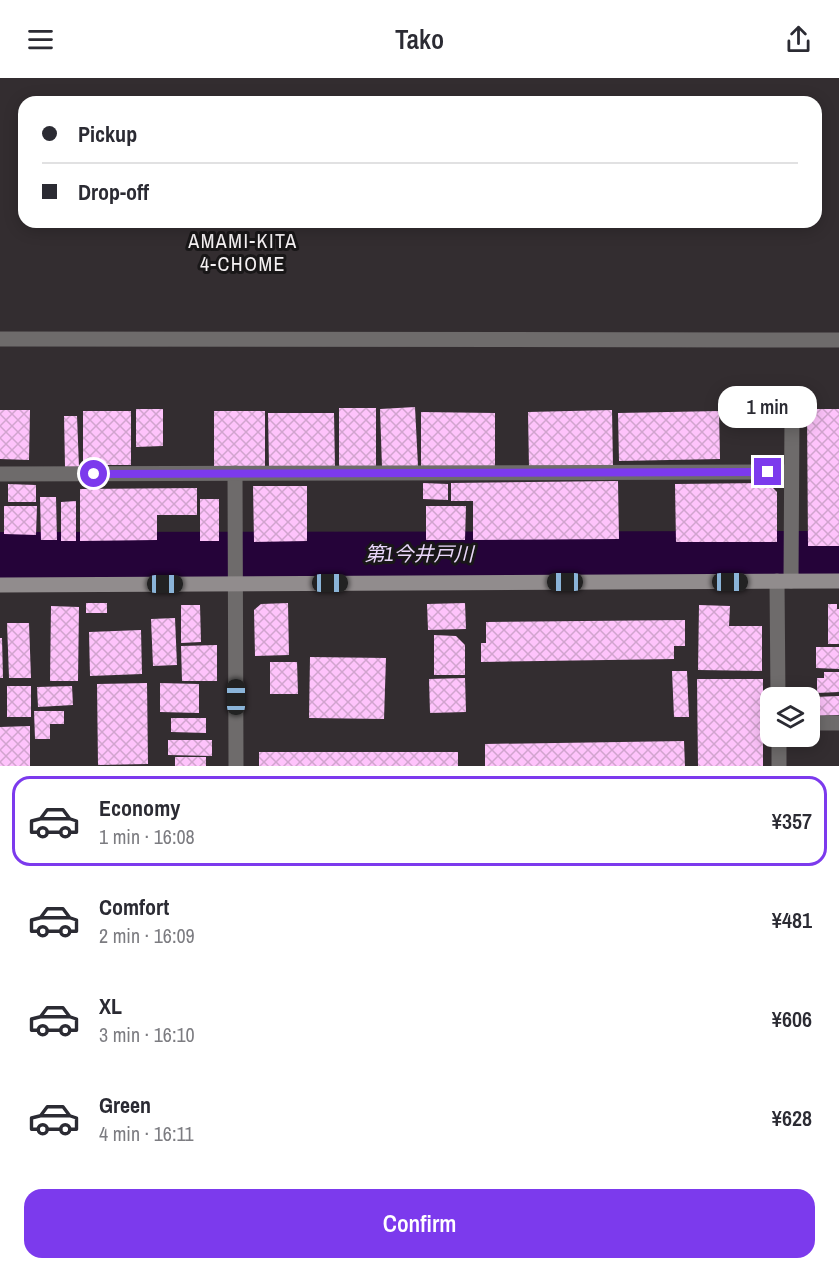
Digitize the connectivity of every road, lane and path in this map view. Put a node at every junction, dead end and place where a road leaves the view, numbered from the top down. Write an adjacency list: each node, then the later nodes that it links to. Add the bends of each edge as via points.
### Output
1 (0, 339): 2 (street)
2 (839, 340)
3 (792, 416): 4 (street)
4 (791, 473): 6 (street); 7 (street)
5 (0, 474): 6 (street)
6 (235, 474): 9 (street)
7 (786, 581): 8 (street); 9 (street); 11 (street)
8 (839, 581)
9 (236, 582): 10 (street); 15 (street)
10 (0, 585)
11 (779, 687)
12 (820, 723): 13 (street)
13 (839, 723)
14 (779, 747): 16 (street)
15 (236, 766)
16 (779, 766)

